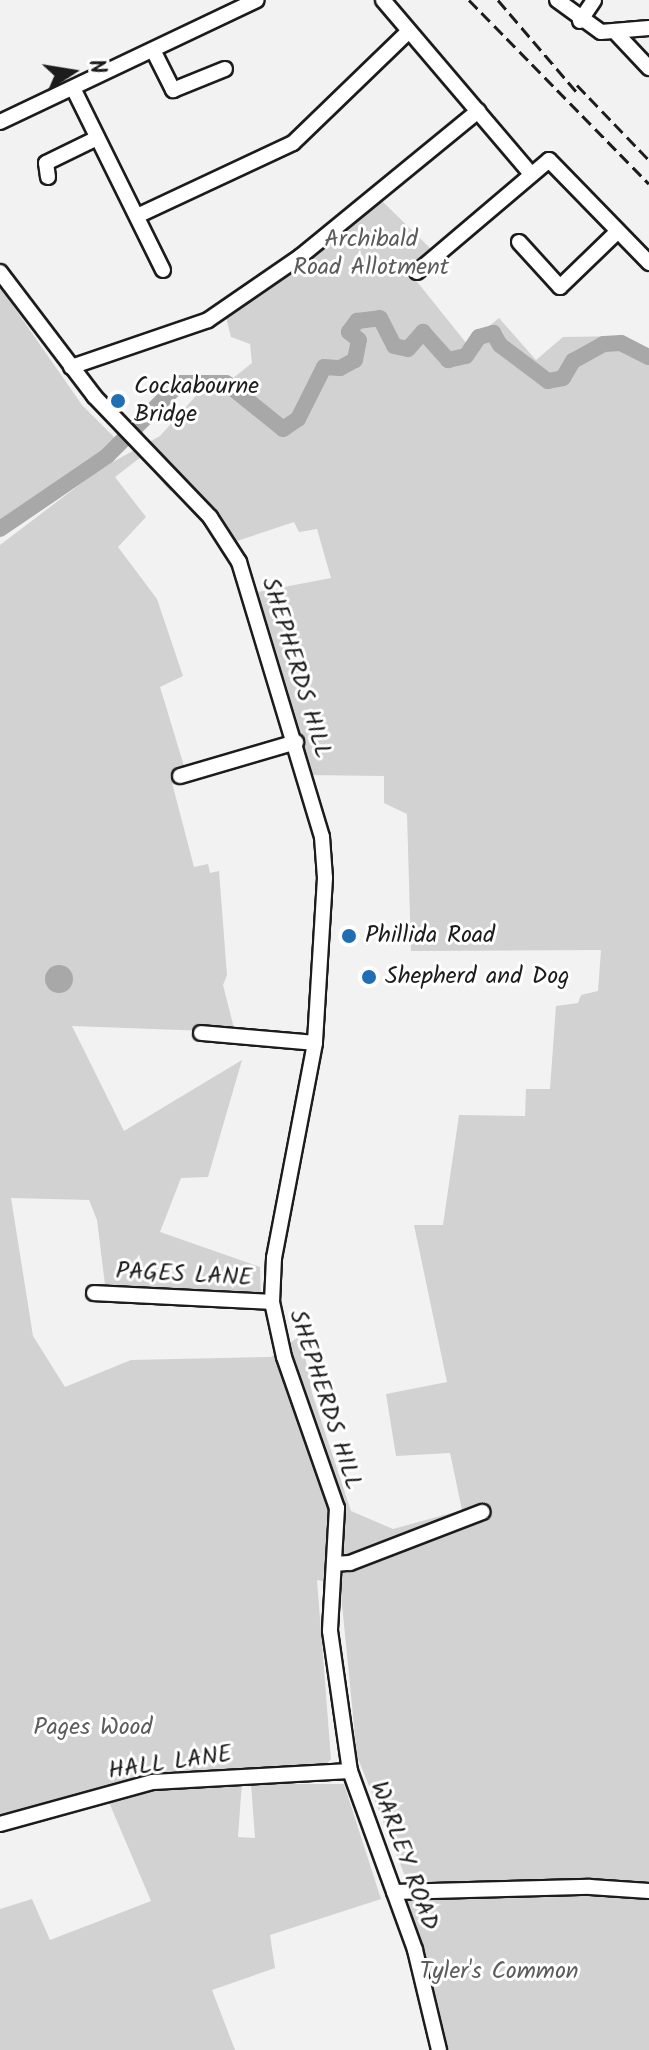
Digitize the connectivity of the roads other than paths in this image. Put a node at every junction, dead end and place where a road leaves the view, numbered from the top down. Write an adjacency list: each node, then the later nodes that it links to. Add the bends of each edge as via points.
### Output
1 (257, 0): 9 (street)
2 (383, 0): 7 (street)
3 (557, 0): 5 (street)
4 (594, 0): 5 (street)
5 (580, 21): 8 (street)
6 (649, 28): 8 (street)
7 (409, 31): 13 (street); 18 (street, via 293,143)
8 (617, 34): 10 (street)
9 (153, 50): 11 (street, via 173,90); 12 (street)
10 (649, 68)
11 (225, 69)
12 (73, 88): 14 (street); 15 (street)
13 (478, 111): 16 (street); 25 (street, via 301,256 208,320)
14 (0, 122)
15 (97, 138): 17 (street, via 46,163); 18 (street)
16 (531, 174): 19 (street, via 549,160); 24 (street)
17 (48, 177)
18 (137, 216): 22 (street)
19 (617, 232): 20 (street, via 560,287); 21 (street)
20 (519, 242)
21 (649, 263)
22 (163, 270)
23 (0, 272): 25 (street, SHEPHERDS HILL)
24 (417, 272)
25 (71, 367): 26 (street, SHEPHERDS HILL, via 210,517 239,562)
26 (296, 742): 27 (street); 29 (street, SHEPHERDS HILL, via 325,858)
27 (180, 776)
28 (201, 1033): 29 (street)
29 (315, 1043): 31 (street, SHEPHERDS HILL, via 274,1258)
30 (94, 1293): 31 (street, PAGES LANE)
31 (272, 1302): 33 (street, SHEPHERDS HILL, via 284,1357 337,1508)
32 (482, 1512): 33 (street)
33 (342, 1563): 34 (street, SHEPHERDS HILL, via 330,1631)
34 (350, 1771): 35 (street, HALL LANE, via 153,1782); 37 (street, WARLEY ROAD)
35 (0, 1824)
36 (649, 1891): 37 (street, via 576,1887)
37 (394, 1892): 38 (street, WARLEY ROAD, via 415,1950)
38 (439, 2050)

